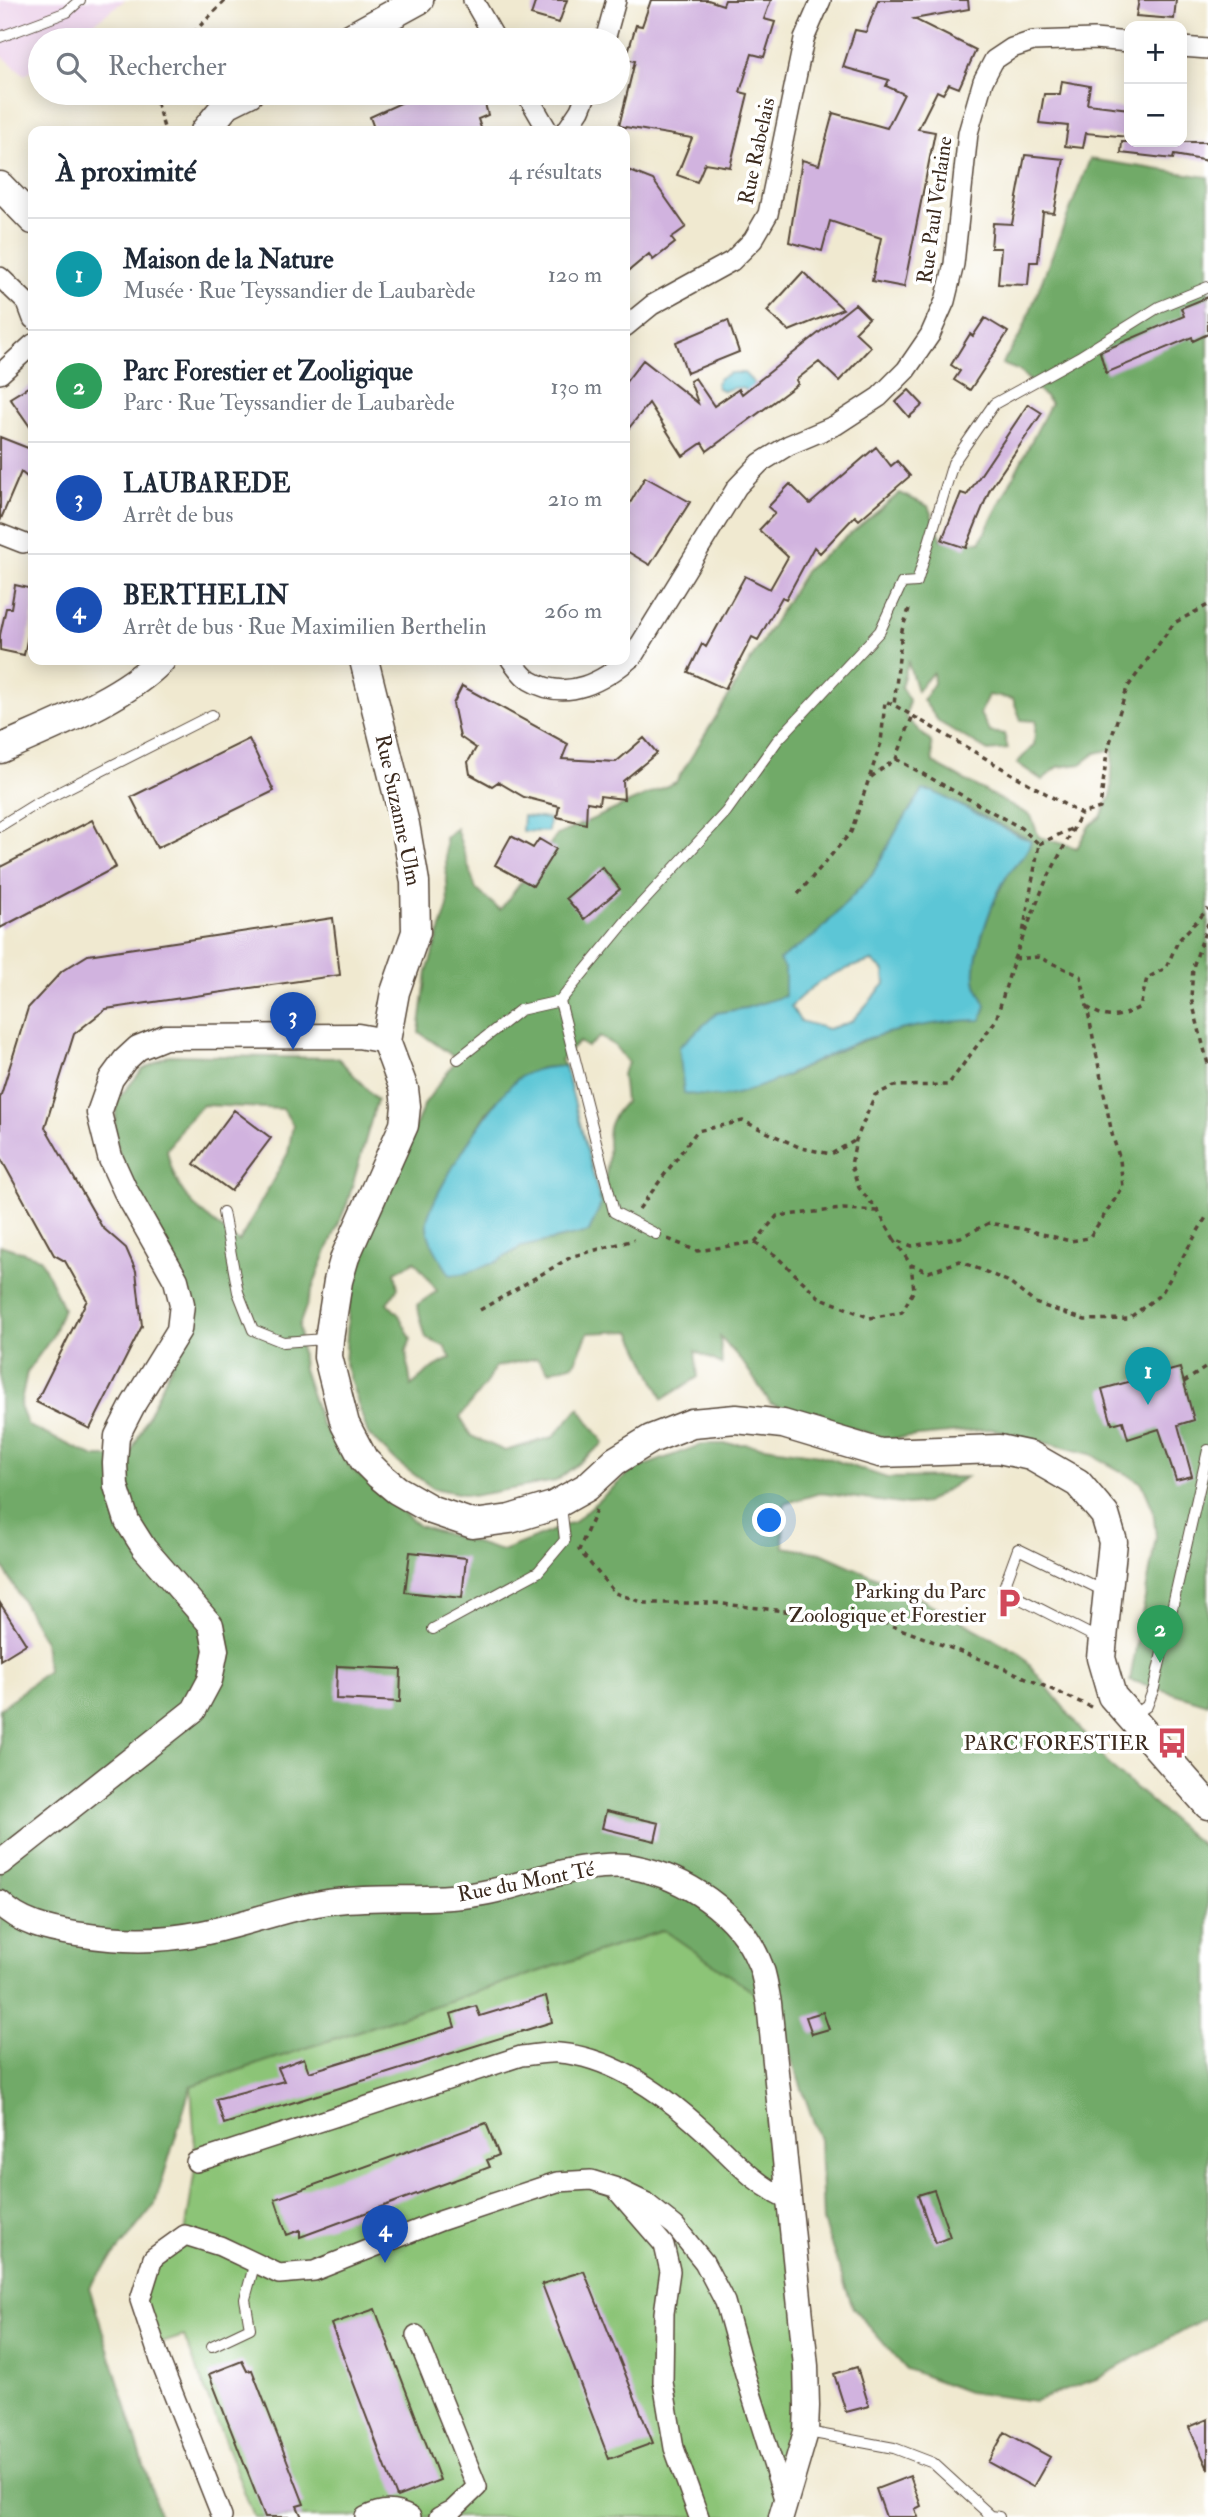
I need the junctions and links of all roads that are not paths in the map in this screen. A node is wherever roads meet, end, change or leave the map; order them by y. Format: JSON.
{"nodes":[{"id":1,"x":80,"y":0,"type":"edge"},
{"id":2,"x":419,"y":0,"type":"edge"},
{"id":3,"x":473,"y":0,"type":"edge"},
{"id":4,"x":616,"y":0,"type":"edge"},
{"id":5,"x":821,"y":0,"type":"edge"},
{"id":6,"x":368,"y":28,"type":"edge"},
{"id":7,"x":489,"y":28,"type":"edge"},
{"id":8,"x":608,"y":28,"type":"edge"},
{"id":9,"x":0,"y":37,"type":"edge"},
{"id":10,"x":1124,"y":41,"type":"edge"},
{"id":11,"x":1187,"y":47,"type":"edge"},
{"id":12,"x":1208,"y":49,"type":"edge"},
{"id":13,"x":226,"y":105,"type":"edge"},
{"id":14,"x":245,"y":105,"type":"edge"},
{"id":15,"x":533,"y":105,"type":"edge"},
{"id":16,"x":582,"y":105,"type":"edge"},
{"id":17,"x":209,"y":126,"type":"edge"},
{"id":18,"x":226,"y":126,"type":"edge"},
{"id":19,"x":545,"y":126,"type":"edge"},
{"id":20,"x":569,"y":126,"type":"edge"},
{"id":21,"x":0,"y":186,"type":"edge"},
{"id":22,"x":28,"y":215,"type":"edge"},
{"id":23,"x":0,"y":277,"type":"edge"},
{"id":24,"x":1208,"y":287,"type":"edge"},
{"id":25,"x":28,"y":306,"type":"edge"},
{"id":26,"x":630,"y":323,"type":"edge"},
{"id":27,"x":28,"y":349,"type":"edge"},
{"id":28,"x":0,"y":374,"type":"edge"},
{"id":29,"x":0,"y":534,"type":"edge"},
{"id":30,"x":23,"y":543,"type":"dead end"},
{"id":31,"x":630,"y":659,"type":"edge"},
{"id":32,"x":156,"y":665,"type":"edge"},
{"id":33,"x":366,"y":665,"type":"edge"},
{"id":34,"x":515,"y":665,"type":"edge"},
{"id":35,"x":623,"y":665,"type":"edge"},
{"id":36,"x":212,"y":715,"type":"dead end"},
{"id":37,"x":0,"y":749,"type":"edge"},
{"id":38,"x":0,"y":826,"type":"edge"},
{"id":39,"x":560,"y":1001,"type":"junction"},
{"id":40,"x":386,"y":1041,"type":"junction"},
{"id":41,"x":457,"y":1059,"type":"dead end"},
{"id":42,"x":223,"y":1212,"type":"dead end"},
{"id":43,"x":656,"y":1234,"type":"road end"},
{"id":44,"x":329,"y":1339,"type":"junction"},
{"id":45,"x":1208,"y":1454,"type":"edge"},
{"id":46,"x":560,"y":1502,"type":"junction"},
{"id":47,"x":1108,"y":1593,"type":"junction"},
{"id":48,"x":433,"y":1629,"type":"dead end"},
{"id":49,"x":1103,"y":1641,"type":"junction"},
{"id":50,"x":1130,"y":1719,"type":"junction"},
{"id":51,"x":1208,"y":1805,"type":"edge"},
{"id":52,"x":0,"y":1863,"type":"edge"},
{"id":53,"x":0,"y":1903,"type":"edge"},
{"id":54,"x":196,"y":2162,"type":"dead end"},
{"id":55,"x":614,"y":2187,"type":"junction"},
{"id":56,"x":788,"y":2199,"type":"junction"},
{"id":57,"x":255,"y":2262,"type":"junction"},
{"id":58,"x":416,"y":2335,"type":"dead end"},
{"id":59,"x":212,"y":2346,"type":"dead end"},
{"id":60,"x":806,"y":2432,"type":"junction"},
{"id":61,"x":783,"y":2509,"type":"edge"},
{"id":62,"x":222,"y":2517,"type":"edge"},
{"id":63,"x":365,"y":2517,"type":"edge"},
{"id":64,"x":411,"y":2517,"type":"edge"},
{"id":65,"x":439,"y":2517,"type":"edge"},
{"id":66,"x":699,"y":2517,"type":"edge"},
{"id":67,"x":999,"y":2517,"type":"edge"}],
"edges":[{"from":1,"to":9,"type":"lane"},
{"from":2,"to":6,"type":"main road"},
{"from":3,"to":7,"type":"street"},
{"from":4,"to":8,"type":"street"},
{"from":5,"to":26,"type":"street","name":"Rue Rabelais"},
{"from":10,"to":31,"type":"street","name":"Rue Paul Verlaine"},
{"from":11,"to":12,"type":"street"},
{"from":13,"to":17,"type":"main road"},
{"from":14,"to":18,"type":"main road"},
{"from":15,"to":19,"type":"street"},
{"from":16,"to":20,"type":"street"},
{"from":21,"to":22,"type":"main road"},
{"from":23,"to":25,"type":"street"},
{"from":24,"to":39,"type":"lane"},
{"from":27,"to":28,"type":"street"},
{"from":29,"to":30,"type":"street"},
{"from":32,"to":37,"type":"main road"},
{"from":33,"to":40,"type":"main road","name":"Rue Suzanne Ulm"},
{"from":34,"to":35,"type":"street","name":"Rue Paul Verlaine"},
{"from":36,"to":38,"type":"lane"},
{"from":39,"to":41,"type":"lane"},
{"from":39,"to":43,"type":"lane"},
{"from":40,"to":44,"type":"main road"},
{"from":40,"to":52,"type":"street"},
{"from":42,"to":44,"type":"lane"},
{"from":44,"to":46,"type":"main road"},
{"from":45,"to":50,"type":"lane"},
{"from":46,"to":47,"type":"main road"},
{"from":46,"to":48,"type":"lane"},
{"from":47,"to":49,"type":"main road"},
{"from":47,"to":49,"type":"lane"},
{"from":49,"to":50,"type":"main road"},
{"from":50,"to":51,"type":"main road"},
{"from":53,"to":56,"type":"street","name":"Rue du Mont Té"},
{"from":54,"to":56,"type":"street"},
{"from":55,"to":57,"type":"street"},
{"from":55,"to":61,"type":"street"},
{"from":55,"to":66,"type":"street"},
{"from":56,"to":60,"type":"street","name":"Rue du Mont Té"},
{"from":57,"to":59,"type":"lane"},
{"from":57,"to":62,"type":"street"},
{"from":58,"to":65,"type":"street"},
{"from":60,"to":61,"type":"street","name":"Rue du Mont Té"},
{"from":60,"to":67,"type":"lane"},
{"from":63,"to":64,"type":"street"}]}
